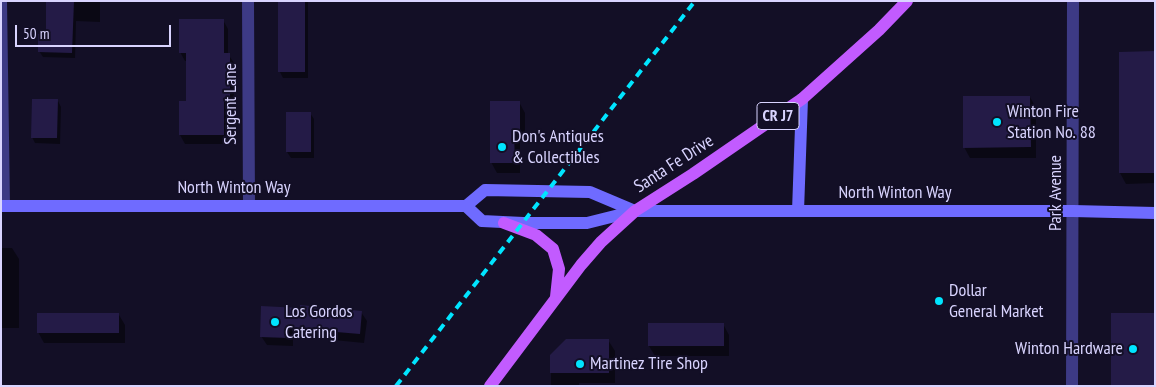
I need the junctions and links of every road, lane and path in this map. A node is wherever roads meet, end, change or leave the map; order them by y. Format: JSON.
{"nodes":[{"id":1,"x":1,"y":1,"type":"edge"},
{"id":2,"x":248,"y":1,"type":"edge"},
{"id":3,"x":907,"y":1,"type":"edge"},
{"id":4,"x":1073,"y":1,"type":"edge"},
{"id":5,"x":802,"y":99,"type":"junction"},
{"id":6,"x":3,"y":206,"type":"edge"},
{"id":7,"x":249,"y":206,"type":"junction"},
{"id":8,"x":466,"y":206,"type":"junction"},
{"id":9,"x":634,"y":211,"type":"junction"},
{"id":10,"x":798,"y":211,"type":"junction"},
{"id":11,"x":1074,"y":211,"type":"junction"},
{"id":12,"x":1155,"y":213,"type":"edge"},
{"id":13,"x":504,"y":222,"type":"junction"},
{"id":14,"x":556,"y":299,"type":"junction"},
{"id":15,"x":490,"y":386,"type":"edge"},
{"id":16,"x":1072,"y":386,"type":"edge"}],
"edges":[{"from":1,"to":6,"type":"street"},
{"from":2,"to":7,"type":"street","name":"Sergent Lane"},
{"from":3,"to":5,"type":"main road","name":"Santa Fe Drive","number":"CR J7"},
{"from":4,"to":11,"type":"street","name":"Park Avenue"},
{"from":5,"to":9,"type":"main road","name":"Santa Fe Drive","number":"CR J7"},
{"from":5,"to":10,"type":"main road"},
{"from":6,"to":7,"type":"main road","name":"North Winton Way"},
{"from":7,"to":8,"type":"main road","name":"North Winton Way"},
{"from":8,"to":9,"type":"main road","name":"North Winton Way"},
{"from":8,"to":13,"type":"main road","name":"North Winton Way"},
{"from":9,"to":10,"type":"main road","name":"North Winton Way"},
{"from":9,"to":13,"type":"main road","name":"North Winton Way"},
{"from":9,"to":14,"type":"main road","name":"Santa Fe Drive","number":"CR J7"},
{"from":10,"to":11,"type":"main road","name":"North Winton Way"},
{"from":11,"to":12,"type":"main road","name":"North Winton Way"},
{"from":11,"to":16,"type":"street","name":"Park Avenue"},
{"from":13,"to":14,"type":"main road"},
{"from":14,"to":15,"type":"main road","name":"Santa Fe Drive","number":"CR J7"}]}
